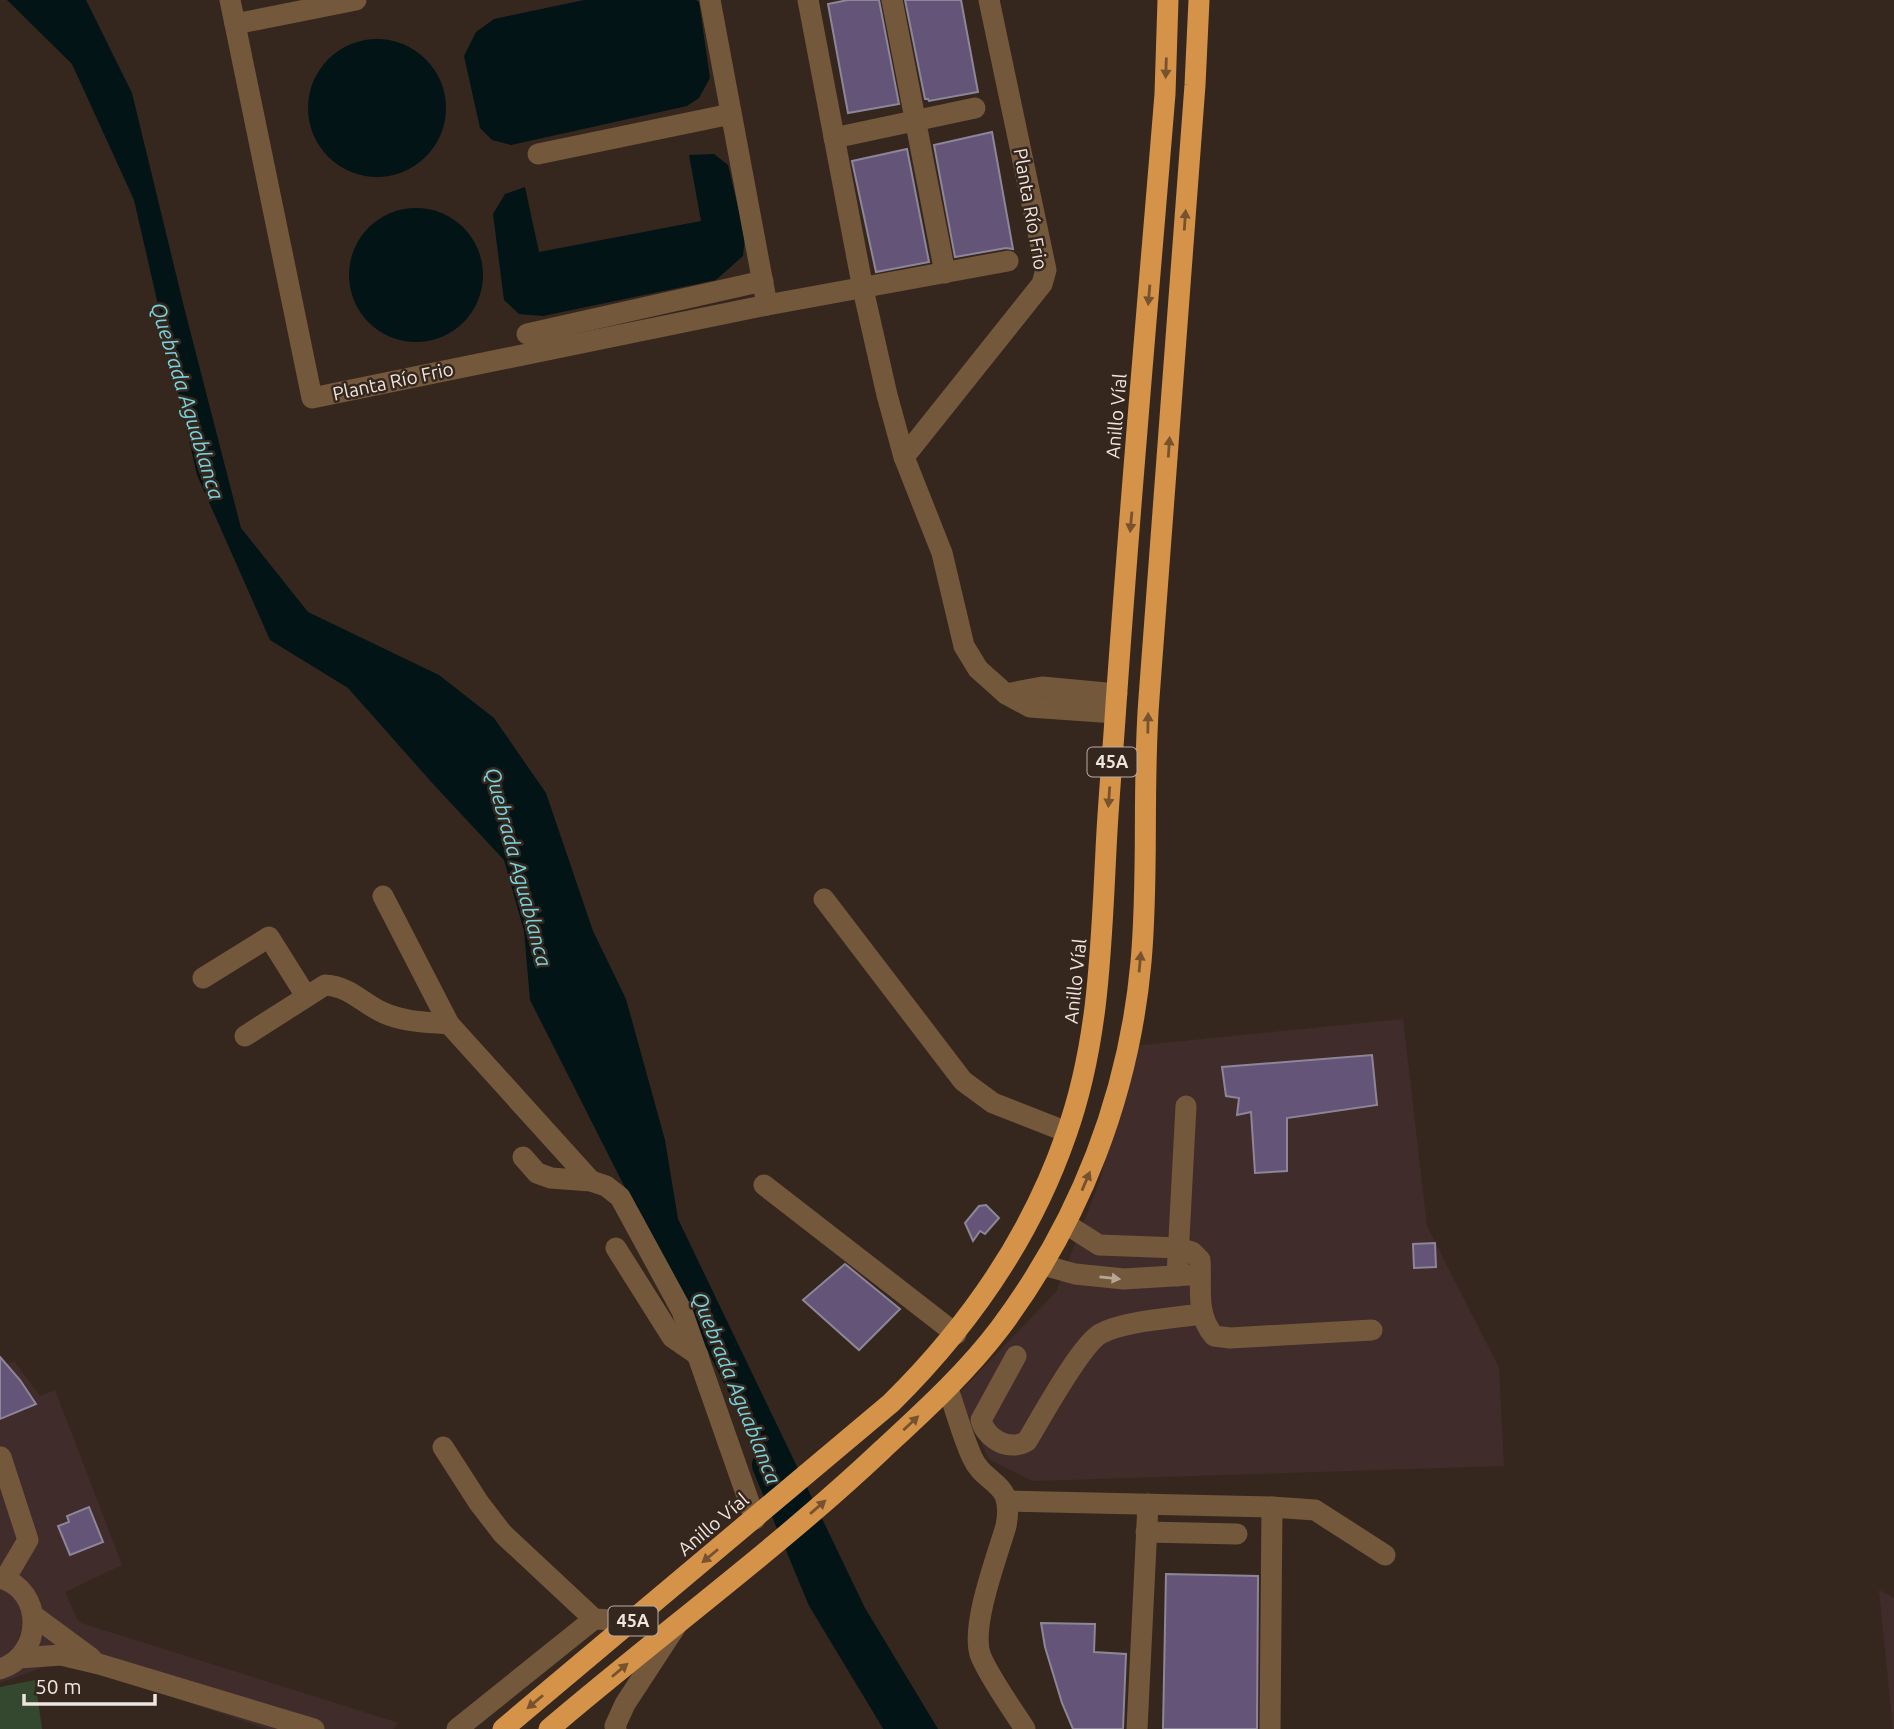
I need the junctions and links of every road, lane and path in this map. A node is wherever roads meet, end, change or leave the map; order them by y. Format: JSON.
{"nodes":[{"id":1,"x":230,"y":0,"type":"edge"},
{"id":2,"x":356,"y":0,"type":"edge"},
{"id":3,"x":710,"y":0,"type":"edge"},
{"id":4,"x":808,"y":0,"type":"edge"},
{"id":5,"x":891,"y":0,"type":"edge"},
{"id":6,"x":989,"y":0,"type":"edge"},
{"id":7,"x":1168,"y":0,"type":"edge"},
{"id":8,"x":1199,"y":0,"type":"edge"},
{"id":9,"x":235,"y":24,"type":"junction"},
{"id":10,"x":975,"y":108,"type":"dead end"},
{"id":11,"x":731,"y":114,"type":"junction"},
{"id":12,"x":916,"y":120,"type":"junction"},
{"id":13,"x":834,"y":138,"type":"junction"},
{"id":14,"x":538,"y":154,"type":"dead end"},
{"id":15,"x":1008,"y":261,"type":"dead end"},
{"id":16,"x":945,"y":272,"type":"junction"},
{"id":17,"x":763,"y":281,"type":"junction"},
{"id":18,"x":863,"y":289,"type":"junction"},
{"id":19,"x":767,"y":304,"type":"junction"},
{"id":20,"x":527,"y":334,"type":"dead end"},
{"id":21,"x":904,"y":457,"type":"junction"},
{"id":22,"x":1116,"y":703,"type":"junction"},
{"id":23,"x":383,"y":896,"type":"dead end"},
{"id":24,"x":824,"y":900,"type":"dead end"},
{"id":25,"x":203,"y":978,"type":"dead end"},
{"id":26,"x":306,"y":996,"type":"junction"},
{"id":27,"x":449,"y":1024,"type":"junction"},
{"id":28,"x":245,"y":1036,"type":"dead end"},
{"id":29,"x":1186,"y":1106,"type":"dead end"},
{"id":30,"x":1067,"y":1132,"type":"junction"},
{"id":31,"x":523,"y":1157,"type":"dead end"},
{"id":32,"x":591,"y":1181,"type":"junction"},
{"id":33,"x":764,"y":1185,"type":"dead end"},
{"id":34,"x":1066,"y":1224,"type":"junction"},
{"id":35,"x":616,"y":1248,"type":"dead end"},
{"id":36,"x":1180,"y":1248,"type":"junction"},
{"id":37,"x":1043,"y":1265,"type":"junction"},
{"id":38,"x":1201,"y":1274,"type":"junction"},
{"id":39,"x":1177,"y":1276,"type":"junction"},
{"id":40,"x":1201,"y":1314,"type":"junction"},
{"id":41,"x":1372,"y":1330,"type":"dead end"},
{"id":42,"x":956,"y":1334,"type":"junction"},
{"id":43,"x":698,"y":1354,"type":"junction"},
{"id":44,"x":1016,"y":1356,"type":"dead end"},
{"id":45,"x":948,"y":1389,"type":"junction"},
{"id":46,"x":443,"y":1447,"type":"dead end"},
{"id":47,"x":1,"y":1457,"type":"edge"},
{"id":48,"x":1007,"y":1501,"type":"junction"},
{"id":49,"x":1148,"y":1504,"type":"junction"},
{"id":50,"x":1272,"y":1507,"type":"junction"},
{"id":51,"x":758,"y":1515,"type":"junction"},
{"id":52,"x":1146,"y":1532,"type":"junction"},
{"id":53,"x":1237,"y":1534,"type":"dead end"},
{"id":54,"x":1385,"y":1555,"type":"dead end"},
{"id":55,"x":3,"y":1578,"type":"edge"},
{"id":56,"x":34,"y":1616,"type":"junction"},
{"id":57,"x":594,"y":1619,"type":"junction"},
{"id":58,"x":632,"y":1621,"type":"junction"},
{"id":59,"x":679,"y":1621,"type":"junction"},
{"id":60,"x":19,"y":1658,"type":"junction"},
{"id":61,"x":99,"y":1664,"type":"junction"},
{"id":62,"x":0,"y":1669,"type":"edge"},
{"id":63,"x":281,"y":1722,"type":"edge"},
{"id":64,"x":613,"y":1728,"type":"edge"},
{"id":65,"x":314,"y":1729,"type":"edge"},
{"id":66,"x":457,"y":1729,"type":"edge"},
{"id":67,"x":503,"y":1729,"type":"edge"},
{"id":68,"x":549,"y":1729,"type":"edge"},
{"id":69,"x":1025,"y":1729,"type":"edge"},
{"id":70,"x":1136,"y":1729,"type":"edge"},
{"id":71,"x":1270,"y":1729,"type":"edge"}],
"edges":[{"from":1,"to":9,"type":"lane","name":"Planta Río Frio"},
{"from":2,"to":9,"type":"lane"},
{"from":3,"to":11,"type":"lane"},
{"from":4,"to":13,"type":"lane"},
{"from":5,"to":12,"type":"lane"},
{"from":6,"to":21,"type":"lane","name":"Planta Río Frio"},
{"from":7,"to":22,"type":"highway","name":"Anillo Víal","number":"45A","one_way":true},
{"from":34,"to":8,"type":"highway","number":"45A","one_way":true},
{"from":9,"to":19,"type":"lane","name":"Planta Río Frio"},
{"from":10,"to":12,"type":"lane"},
{"from":11,"to":14,"type":"lane"},
{"from":11,"to":17,"type":"lane"},
{"from":12,"to":13,"type":"lane"},
{"from":12,"to":16,"type":"lane"},
{"from":13,"to":18,"type":"lane"},
{"from":15,"to":16,"type":"lane","name":"Planta Río Frio"},
{"from":16,"to":18,"type":"lane","name":"Planta Río Frio"},
{"from":17,"to":19,"type":"lane"},
{"from":17,"to":20,"type":"lane"},
{"from":18,"to":19,"type":"lane","name":"Planta Río Frio"},
{"from":18,"to":21,"type":"lane"},
{"from":21,"to":22,"type":"lane"},
{"from":22,"to":30,"type":"highway","name":"Anillo Víal","number":"45A","one_way":true},
{"from":23,"to":27,"type":"lane"},
{"from":24,"to":30,"type":"lane"},
{"from":25,"to":26,"type":"lane"},
{"from":26,"to":27,"type":"lane"},
{"from":26,"to":28,"type":"lane"},
{"from":27,"to":32,"type":"lane"},
{"from":29,"to":36,"type":"lane"},
{"from":30,"to":42,"type":"highway","name":"Anillo Víal","number":"45A"},
{"from":31,"to":32,"type":"lane"},
{"from":32,"to":43,"type":"lane"},
{"from":33,"to":42,"type":"lane"},
{"from":34,"to":36,"type":"lane"},
{"from":34,"to":37,"type":"highway","number":"45A"},
{"from":35,"to":43,"type":"lane"},
{"from":36,"to":38,"type":"lane"},
{"from":36,"to":39,"type":"lane"},
{"from":37,"to":39,"type":"lane","one_way":true},
{"from":37,"to":45,"type":"highway","number":"45A"},
{"from":38,"to":39,"type":"lane"},
{"from":38,"to":40,"type":"lane"},
{"from":40,"to":41,"type":"lane"},
{"from":40,"to":44,"type":"lane"},
{"from":42,"to":51,"type":"highway","name":"Anillo Víal","number":"45A"},
{"from":43,"to":51,"type":"lane"},
{"from":45,"to":48,"type":"lane"},
{"from":59,"to":45,"type":"highway","number":"45A","one_way":true},
{"from":46,"to":57,"type":"lane"},
{"from":47,"to":55,"type":"lane"},
{"from":48,"to":49,"type":"lane"},
{"from":48,"to":69,"type":"lane"},
{"from":49,"to":50,"type":"lane"},
{"from":49,"to":52,"type":"lane"},
{"from":50,"to":54,"type":"lane"},
{"from":50,"to":71,"type":"lane"},
{"from":51,"to":58,"type":"highway","name":"Anillo Víal","number":"45A","one_way":true},
{"from":52,"to":53,"type":"lane"},
{"from":52,"to":70,"type":"lane"},
{"from":55,"to":56,"type":"lane"},
{"from":56,"to":60,"type":"lane"},
{"from":56,"to":61,"type":"lane"},
{"from":57,"to":58,"type":"lane"},
{"from":57,"to":66,"type":"lane"},
{"from":58,"to":67,"type":"highway","name":"Anillo Víal","number":"45A","one_way":true},
{"from":59,"to":64,"type":"lane"},
{"from":68,"to":59,"type":"highway","number":"45A","one_way":true},
{"from":60,"to":61,"type":"lane"},
{"from":60,"to":62,"type":"lane"},
{"from":61,"to":63,"type":"lane"},
{"from":63,"to":65,"type":"lane"}]}
